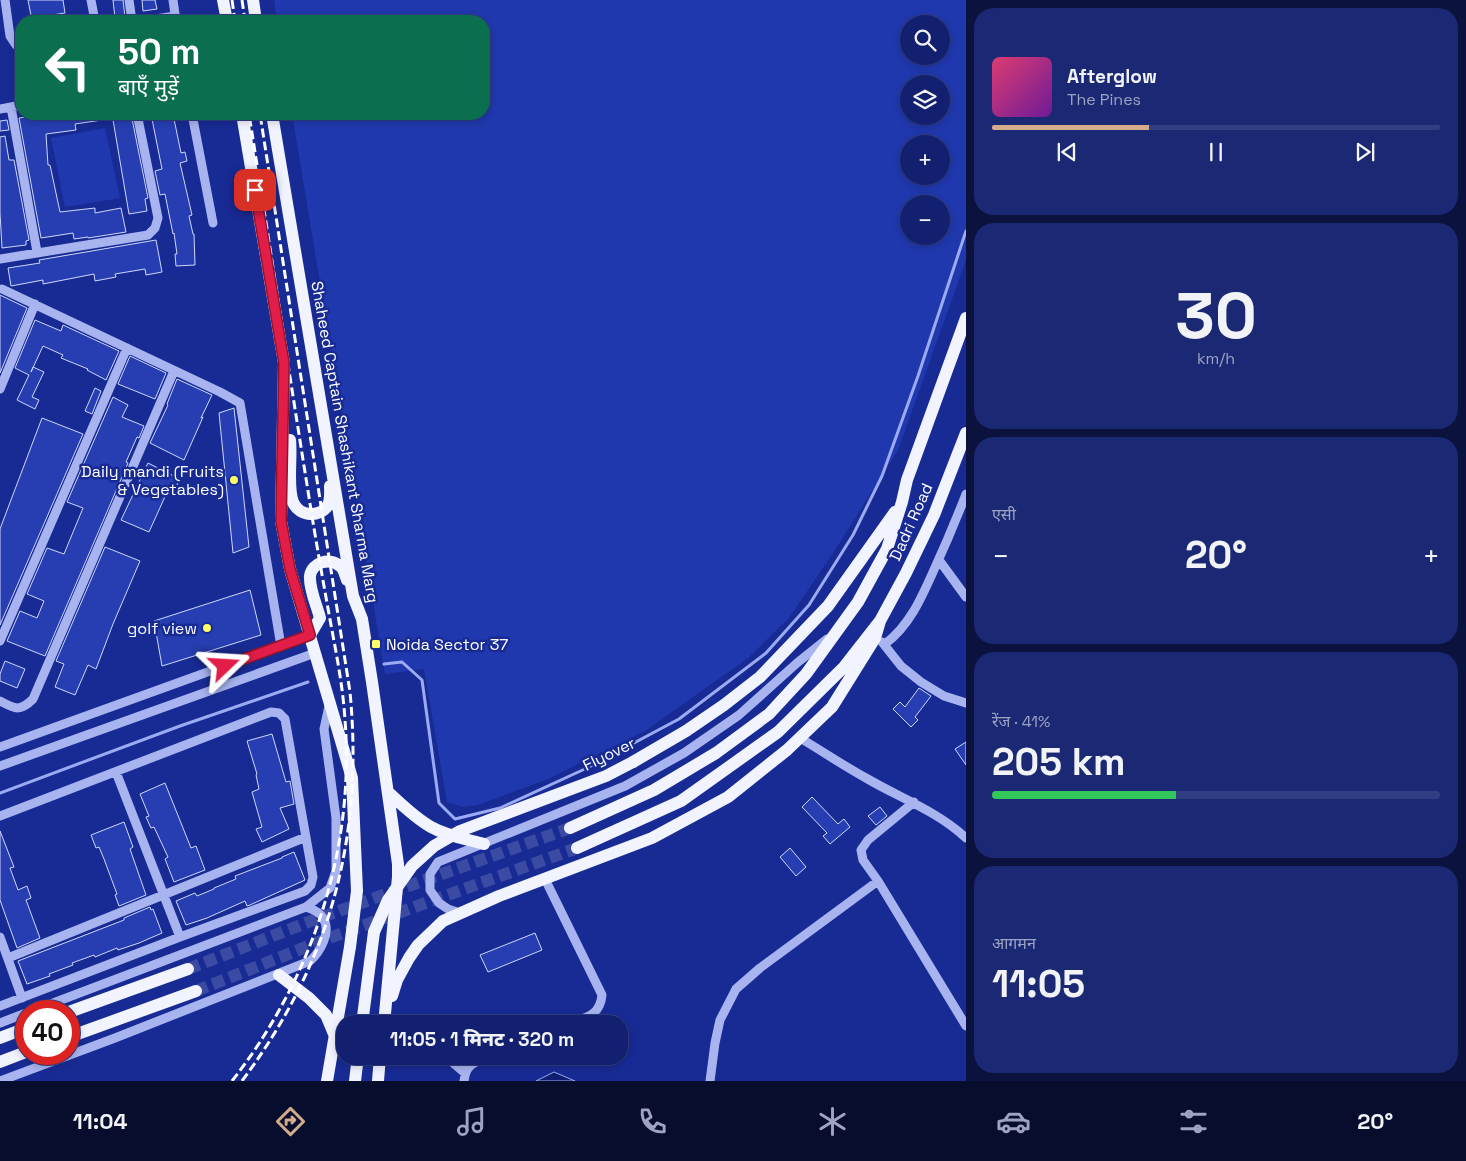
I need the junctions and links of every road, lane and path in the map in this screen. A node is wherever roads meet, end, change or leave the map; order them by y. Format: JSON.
{"nodes":[{"id":1,"x":5,"y":0,"type":"edge"},
{"id":2,"x":91,"y":0,"type":"edge"},
{"id":3,"x":128,"y":0,"type":"edge"},
{"id":4,"x":173,"y":0,"type":"edge"},
{"id":5,"x":224,"y":0,"type":"edge"},
{"id":6,"x":253,"y":0,"type":"edge"},
{"id":7,"x":94,"y":15,"type":"edge"},
{"id":8,"x":131,"y":15,"type":"edge"},
{"id":9,"x":175,"y":15,"type":"edge"},
{"id":10,"x":226,"y":15,"type":"edge"},
{"id":11,"x":255,"y":15,"type":"edge"},
{"id":12,"x":15,"y":44,"type":"edge"},
{"id":13,"x":15,"y":106,"type":"edge"},
{"id":14,"x":11,"y":107,"type":"junction"},
{"id":15,"x":0,"y":109,"type":"edge"},
{"id":16,"x":138,"y":120,"type":"edge"},
{"id":17,"x":193,"y":120,"type":"edge"},
{"id":18,"x":243,"y":120,"type":"edge"},
{"id":19,"x":273,"y":120,"type":"edge"},
{"id":20,"x":213,"y":223,"type":"dead end"},
{"id":21,"x":37,"y":252,"type":"junction"},
{"id":22,"x":0,"y":259,"type":"edge"},
{"id":23,"x":2,"y":289,"type":"dead end"},
{"id":24,"x":35,"y":304,"type":"junction"},
{"id":25,"x":966,"y":318,"type":"edge"},
{"id":26,"x":127,"y":348,"type":"junction"},
{"id":27,"x":284,"y":363,"type":"junction"},
{"id":28,"x":174,"y":370,"type":"junction"},
{"id":29,"x":0,"y":389,"type":"edge"},
{"id":30,"x":966,"y":434,"type":"edge"},
{"id":31,"x":331,"y":462,"type":"junction"},
{"id":32,"x":966,"y":494,"type":"edge"},
{"id":33,"x":902,"y":502,"type":"junction"},
{"id":34,"x":939,"y":560,"type":"junction"},
{"id":35,"x":353,"y":596,"type":"junction"},
{"id":36,"x":966,"y":598,"type":"edge"},
{"id":37,"x":880,"y":621,"type":"junction"},
{"id":38,"x":836,"y":633,"type":"junction"},
{"id":39,"x":310,"y":635,"type":"junction"},
{"id":40,"x":0,"y":641,"type":"edge"},
{"id":41,"x":880,"y":641,"type":"junction"},
{"id":42,"x":281,"y":646,"type":"junction"},
{"id":43,"x":315,"y":653,"type":"junction"},
{"id":44,"x":0,"y":701,"type":"edge"},
{"id":45,"x":330,"y":703,"type":"junction"},
{"id":46,"x":966,"y":703,"type":"edge"},
{"id":47,"x":800,"y":738,"type":"junction"},
{"id":48,"x":0,"y":747,"type":"edge"},
{"id":49,"x":0,"y":766,"type":"edge"},
{"id":50,"x":116,"y":772,"type":"junction"},
{"id":51,"x":388,"y":792,"type":"junction"},
{"id":52,"x":914,"y":802,"type":"junction"},
{"id":53,"x":0,"y":816,"type":"edge"},
{"id":54,"x":570,"y":828,"type":"tunnel mouth"},
{"id":55,"x":306,"y":836,"type":"junction"},
{"id":56,"x":966,"y":838,"type":"edge"},
{"id":57,"x":484,"y":844,"type":"junction"},
{"id":58,"x":577,"y":848,"type":"tunnel mouth"},
{"id":59,"x":545,"y":878,"type":"junction"},
{"id":60,"x":878,"y":881,"type":"junction"},
{"id":61,"x":164,"y":895,"type":"junction"},
{"id":62,"x":306,"y":907,"type":"junction"},
{"id":63,"x":460,"y":913,"type":"junction"},
{"id":64,"x":0,"y":937,"type":"edge"},
{"id":65,"x":180,"y":937,"type":"junction"},
{"id":66,"x":8,"y":958,"type":"junction"},
{"id":67,"x":188,"y":969,"type":"tunnel mouth"},
{"id":68,"x":279,"y":975,"type":"junction"},
{"id":69,"x":196,"y":991,"type":"tunnel mouth"},
{"id":70,"x":22,"y":998,"type":"junction"},
{"id":71,"x":61,"y":1000,"type":"edge"},
{"id":72,"x":0,"y":1006,"type":"edge"},
{"id":73,"x":80,"y":1008,"type":"edge"},
{"id":74,"x":363,"y":1015,"type":"edge"},
{"id":75,"x":384,"y":1015,"type":"edge"},
{"id":76,"x":385,"y":1015,"type":"edge"},
{"id":77,"x":591,"y":1015,"type":"edge"},
{"id":78,"x":15,"y":1017,"type":"edge"},
{"id":79,"x":0,"y":1023,"type":"edge"},
{"id":80,"x":966,"y":1026,"type":"edge"},
{"id":81,"x":15,"y":1032,"type":"edge"},
{"id":82,"x":80,"y":1033,"type":"edge"},
{"id":83,"x":334,"y":1034,"type":"junction"},
{"id":84,"x":0,"y":1038,"type":"edge"},
{"id":85,"x":15,"y":1056,"type":"edge"},
{"id":86,"x":0,"y":1062,"type":"edge"},
{"id":87,"x":357,"y":1065,"type":"edge"},
{"id":88,"x":379,"y":1065,"type":"edge"},
{"id":89,"x":453,"y":1065,"type":"edge"},
{"id":90,"x":471,"y":1065,"type":"edge"},
{"id":91,"x":465,"y":1077,"type":"edge"},
{"id":92,"x":0,"y":1081,"type":"edge"},
{"id":93,"x":327,"y":1081,"type":"edge"},
{"id":94,"x":355,"y":1081,"type":"edge"},
{"id":95,"x":378,"y":1081,"type":"edge"},
{"id":96,"x":710,"y":1081,"type":"edge"}],
"edges":[{"from":1,"to":12,"type":"street"},
{"from":2,"to":7,"type":"street"},
{"from":3,"to":8,"type":"street"},
{"from":4,"to":9,"type":"street"},
{"from":5,"to":10,"type":"main road"},
{"from":6,"to":11,"type":"main road"},
{"from":13,"to":14,"type":"street"},
{"from":14,"to":15,"type":"street"},
{"from":14,"to":21,"type":"street"},
{"from":16,"to":21,"type":"street"},
{"from":17,"to":20,"type":"street"},
{"from":18,"to":27,"type":"main road"},
{"from":19,"to":31,"type":"main road","name":"Shaheed Captain Shashikant Sharma Marg"},
{"from":21,"to":22,"type":"street"},
{"from":23,"to":24,"type":"street"},
{"from":24,"to":26,"type":"street"},
{"from":24,"to":29,"type":"street"},
{"from":25,"to":33,"type":"main road","name":"Dadri Road"},
{"from":26,"to":28,"type":"street"},
{"from":26,"to":40,"type":"street"},
{"from":27,"to":31,"type":"main road"},
{"from":27,"to":39,"type":"main road"},
{"from":28,"to":42,"type":"street"},
{"from":28,"to":44,"type":"street"},
{"from":30,"to":37,"type":"main road","name":"Dadri Road"},
{"from":31,"to":35,"type":"main road","name":"Shaheed Captain Shashikant Sharma Marg"},
{"from":32,"to":34,"type":"street"},
{"from":33,"to":38,"type":"main road","name":"Dadri Road"},
{"from":33,"to":74,"type":"main road","name":"Flyover","bridge":true},
{"from":34,"to":36,"type":"street"},
{"from":34,"to":41,"type":"street"},
{"from":35,"to":39,"type":"main road"},
{"from":35,"to":51,"type":"main road","name":"Shaheed Captain Shashikant Sharma Marg"},
{"from":37,"to":41,"type":"main road"},
{"from":37,"to":58,"type":"main road"},
{"from":38,"to":54,"type":"main road","name":"Dadri Road"},
{"from":38,"to":57,"type":"street"},
{"from":39,"to":42,"type":"street"},
{"from":39,"to":43,"type":"main road"},
{"from":41,"to":46,"type":"street"},
{"from":41,"to":47,"type":"main road"},
{"from":42,"to":48,"type":"street"},
{"from":43,"to":45,"type":"main road"},
{"from":43,"to":49,"type":"street"},
{"from":45,"to":62,"type":"street"},
{"from":45,"to":83,"type":"main road"},
{"from":47,"to":52,"type":"street"},
{"from":47,"to":59,"type":"main road"},
{"from":50,"to":53,"type":"street"},
{"from":50,"to":55,"type":"street"},
{"from":50,"to":61,"type":"street"},
{"from":51,"to":57,"type":"main road"},
{"from":51,"to":75,"type":"main road","name":"Shaheed Captain Shashikant Sharma Marg"},
{"from":52,"to":56,"type":"street"},
{"from":52,"to":60,"type":"street"},
{"from":55,"to":61,"type":"street"},
{"from":55,"to":65,"type":"street"},
{"from":57,"to":63,"type":"street"},
{"from":59,"to":63,"type":"main road"},
{"from":59,"to":77,"type":"street"},
{"from":60,"to":80,"type":"street"},
{"from":60,"to":96,"type":"street"},
{"from":61,"to":65,"type":"street"},
{"from":61,"to":66,"type":"street"},
{"from":62,"to":68,"type":"street"},
{"from":62,"to":71,"type":"street"},
{"from":63,"to":76,"type":"main road"},
{"from":64,"to":66,"type":"street"},
{"from":65,"to":70,"type":"street"},
{"from":66,"to":70,"type":"street"},
{"from":67,"to":73,"type":"main road"},
{"from":68,"to":83,"type":"main road"},
{"from":68,"to":92,"type":"street"},
{"from":69,"to":82,"type":"main road"},
{"from":70,"to":72,"type":"street"},
{"from":78,"to":79,"type":"street"},
{"from":81,"to":84,"type":"main road"},
{"from":83,"to":93,"type":"main road"},
{"from":85,"to":86,"type":"main road"},
{"from":87,"to":94,"type":"main road"},
{"from":88,"to":95,"type":"main road"},
{"from":89,"to":91,"type":"street"},
{"from":90,"to":91,"type":"street"}]}
